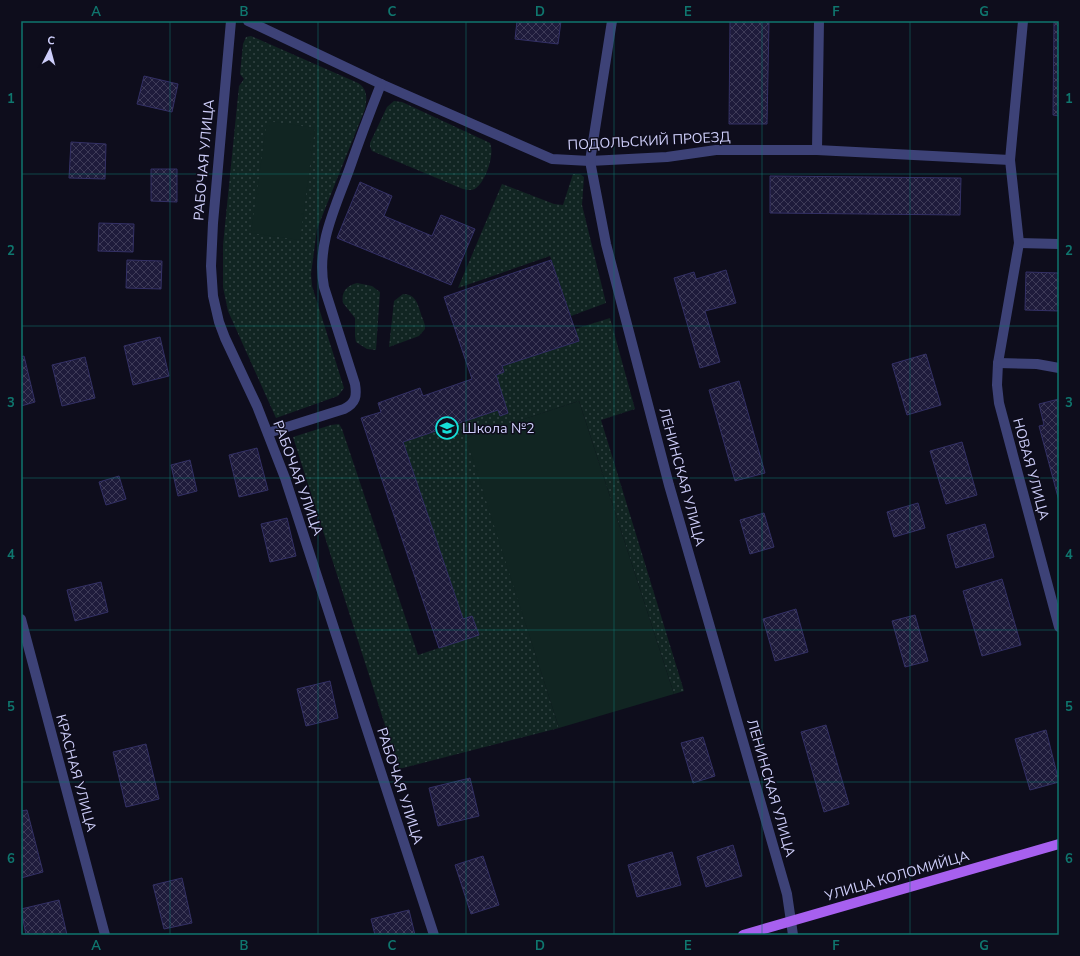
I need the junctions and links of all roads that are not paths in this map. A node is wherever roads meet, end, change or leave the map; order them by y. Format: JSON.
{"nodes":[{"id":1,"x":231,"y":21,"type":"edge"},
{"id":2,"x":248,"y":21,"type":"edge"},
{"id":3,"x":612,"y":21,"type":"edge"},
{"id":4,"x":819,"y":21,"type":"edge"},
{"id":5,"x":1023,"y":21,"type":"edge"},
{"id":6,"x":381,"y":84,"type":"junction"},
{"id":7,"x":817,"y":150,"type":"junction"},
{"id":8,"x":1010,"y":160,"type":"junction"},
{"id":9,"x":590,"y":162,"type":"junction"},
{"id":10,"x":1019,"y":243,"type":"junction"},
{"id":11,"x":1059,"y":244,"type":"edge"},
{"id":12,"x":998,"y":363,"type":"junction"},
{"id":13,"x":1059,"y":368,"type":"edge"},
{"id":14,"x":268,"y":434,"type":"junction"},
{"id":15,"x":1054,"y":590,"type":"edge"},
{"id":16,"x":21,"y":619,"type":"edge"},
{"id":17,"x":1059,"y":627,"type":"edge"},
{"id":18,"x":1059,"y":844,"type":"edge"},
{"id":19,"x":792,"y":921,"type":"junction"},
{"id":20,"x":105,"y":935,"type":"edge"},
{"id":21,"x":434,"y":935,"type":"edge"},
{"id":22,"x":743,"y":935,"type":"edge"},
{"id":23,"x":794,"y":935,"type":"edge"}],
"edges":[{"from":1,"to":14,"type":"street","name":"РАБОЧАЯ УЛИЦА"},
{"from":2,"to":6,"type":"street","name":"ПОДОЛЬСКИЙ ПРОЕЗД"},
{"from":3,"to":9,"type":"street","name":"ЛЕНИНСКАЯ УЛИЦА"},
{"from":4,"to":7,"type":"street"},
{"from":5,"to":8,"type":"street","name":"НОВАЯ УЛИЦА"},
{"from":6,"to":9,"type":"street","name":"ПОДОЛЬСКИЙ ПРОЕЗД"},
{"from":6,"to":14,"type":"street"},
{"from":7,"to":8,"type":"street","name":"ПОДОЛЬСКИЙ ПРОЕЗД"},
{"from":7,"to":9,"type":"street","name":"ПОДОЛЬСКИЙ ПРОЕЗД"},
{"from":8,"to":10,"type":"street","name":"НОВАЯ УЛИЦА"},
{"from":9,"to":19,"type":"street","name":"ЛЕНИНСКАЯ УЛИЦА"},
{"from":10,"to":11,"type":"street"},
{"from":10,"to":12,"type":"street","name":"НОВАЯ УЛИЦА"},
{"from":12,"to":13,"type":"street"},
{"from":12,"to":15,"type":"street","name":"НОВАЯ УЛИЦА"},
{"from":14,"to":21,"type":"street","name":"РАБОЧАЯ УЛИЦА"},
{"from":15,"to":17,"type":"street","name":"НОВАЯ УЛИЦА"},
{"from":16,"to":20,"type":"street","name":"КРАСНАЯ УЛИЦА"},
{"from":18,"to":19,"type":"main road","name":"УЛИЦА КОЛОМИЙЦА"},
{"from":19,"to":22,"type":"main road","name":"УЛИЦА КОЛОМИЙЦА"},
{"from":19,"to":23,"type":"street","name":"ЛЕНИНСКАЯ УЛИЦА"}]}
